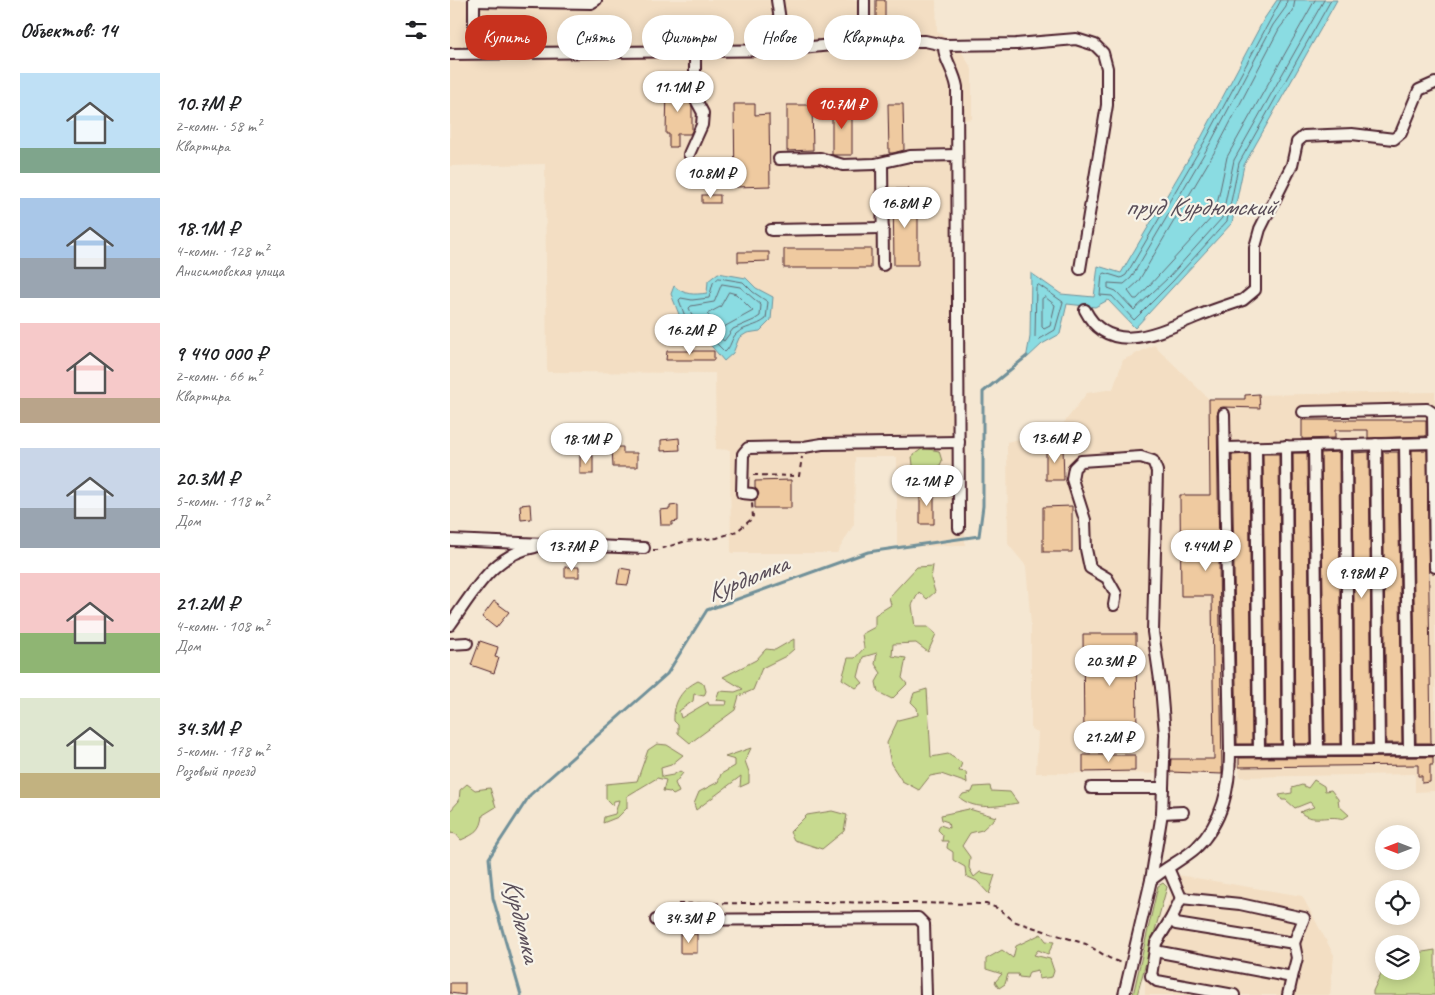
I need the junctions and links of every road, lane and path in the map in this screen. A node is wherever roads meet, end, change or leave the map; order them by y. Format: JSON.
{"nodes":[{"id":1,"x":596,"y":0,"type":"edge"},
{"id":2,"x":776,"y":0,"type":"edge"},
{"id":3,"x":864,"y":0,"type":"edge"},
{"id":4,"x":474,"y":1,"type":"edge"},
{"id":5,"x":474,"y":15,"type":"edge"},
{"id":6,"x":779,"y":15,"type":"edge"},
{"id":7,"x":864,"y":15,"type":"edge"},
{"id":8,"x":921,"y":41,"type":"edge"},
{"id":9,"x":944,"y":45,"type":"junction"},
{"id":10,"x":642,"y":51,"type":"edge"},
{"id":11,"x":547,"y":52,"type":"edge"},
{"id":12,"x":465,"y":53,"type":"edge"},
{"id":13,"x":450,"y":54,"type":"edge"},
{"id":14,"x":695,"y":60,"type":"edge"},
{"id":15,"x":1435,"y":83,"type":"edge"},
{"id":16,"x":689,"y":154,"type":"dead end"},
{"id":17,"x":957,"y":155,"type":"junction"},
{"id":18,"x":779,"y":159,"type":"dead end"},
{"id":19,"x":882,"y":163,"type":"junction"},
{"id":20,"x":883,"y":228,"type":"junction"},
{"id":21,"x":771,"y":230,"type":"dead end"},
{"id":22,"x":883,"y":265,"type":"dead end"},
{"id":23,"x":1080,"y":270,"type":"dead end"},
{"id":24,"x":1085,"y":310,"type":"dead end"},
{"id":25,"x":1303,"y":412,"type":"dead end"},
{"id":26,"x":1224,"y":414,"type":"dead end"},
{"id":27,"x":959,"y":442,"type":"junction"},
{"id":28,"x":1434,"y":443,"type":"junction"},
{"id":29,"x":1376,"y":444,"type":"junction"},
{"id":30,"x":1405,"y":444,"type":"junction"},
{"id":31,"x":1346,"y":445,"type":"junction"},
{"id":32,"x":1286,"y":446,"type":"junction"},
{"id":33,"x":1314,"y":446,"type":"junction"},
{"id":34,"x":804,"y":447,"type":"junction"},
{"id":35,"x":1256,"y":447,"type":"junction"},
{"id":36,"x":1225,"y":448,"type":"junction"},
{"id":37,"x":751,"y":475,"type":"dead end"},
{"id":38,"x":752,"y":494,"type":"joint"},
{"id":39,"x":958,"y":528,"type":"dead end"},
{"id":40,"x":450,"y":540,"type":"edge"},
{"id":41,"x":554,"y":544,"type":"junction"},
{"id":42,"x":644,"y":548,"type":"joint"},
{"id":43,"x":1435,"y":567,"type":"edge"},
{"id":44,"x":1114,"y":605,"type":"dead end"},
{"id":45,"x":450,"y":625,"type":"edge"},
{"id":46,"x":468,"y":643,"type":"dead end"},
{"id":47,"x":450,"y":644,"type":"edge"},
{"id":48,"x":1288,"y":750,"type":"junction"},
{"id":49,"x":1318,"y":750,"type":"junction"},
{"id":50,"x":1348,"y":750,"type":"junction"},
{"id":51,"x":1379,"y":750,"type":"junction"},
{"id":52,"x":1409,"y":750,"type":"junction"},
{"id":53,"x":1435,"y":750,"type":"edge"},
{"id":54,"x":1230,"y":751,"type":"junction"},
{"id":55,"x":1259,"y":751,"type":"junction"},
{"id":56,"x":1091,"y":788,"type":"dead end"},
{"id":57,"x":1163,"y":788,"type":"junction"},
{"id":58,"x":1162,"y":812,"type":"junction"},
{"id":59,"x":1183,"y":812,"type":"dead end"},
{"id":60,"x":1168,"y":868,"type":"junction"},
{"id":61,"x":1151,"y":880,"type":"junction"},
{"id":62,"x":1181,"y":898,"type":"junction"},
{"id":63,"x":1172,"y":917,"type":"junction"},
{"id":64,"x":656,"y":920,"type":"dead end"},
{"id":65,"x":1294,"y":943,"type":"junction"},
{"id":66,"x":1155,"y":951,"type":"junction"},
{"id":67,"x":1292,"y":976,"type":"junction"},
{"id":68,"x":926,"y":995,"type":"edge"},
{"id":69,"x":1124,"y":995,"type":"edge"},
{"id":70,"x":1234,"y":995,"type":"edge"},
{"id":71,"x":1288,"y":995,"type":"edge"}],
"edges":[{"from":1,"to":4,"type":"street"},
{"from":2,"to":6,"type":"street"},
{"from":3,"to":7,"type":"street"},
{"from":4,"to":5,"type":"street"},
{"from":8,"to":9,"type":"street"},
{"from":9,"to":17,"type":"street"},
{"from":9,"to":23,"type":"street"},
{"from":10,"to":11,"type":"street"},
{"from":12,"to":13,"type":"street"},
{"from":14,"to":16,"type":"street"},
{"from":15,"to":24,"type":"street"},
{"from":17,"to":19,"type":"street"},
{"from":17,"to":27,"type":"street"},
{"from":18,"to":19,"type":"street"},
{"from":19,"to":20,"type":"street"},
{"from":20,"to":21,"type":"street"},
{"from":20,"to":22,"type":"street"},
{"from":25,"to":28,"type":"street"},
{"from":26,"to":36,"type":"street"},
{"from":27,"to":34,"type":"street"},
{"from":27,"to":39,"type":"street"},
{"from":28,"to":30,"type":"street"},
{"from":28,"to":43,"type":"street"},
{"from":29,"to":30,"type":"street"},
{"from":29,"to":31,"type":"street"},
{"from":29,"to":51,"type":"street"},
{"from":30,"to":52,"type":"street"},
{"from":31,"to":33,"type":"street"},
{"from":31,"to":50,"type":"street"},
{"from":32,"to":33,"type":"street"},
{"from":32,"to":35,"type":"street"},
{"from":32,"to":48,"type":"street"},
{"from":33,"to":49,"type":"street"},
{"from":34,"to":37,"type":"path"},
{"from":34,"to":38,"type":"street"},
{"from":35,"to":36,"type":"street"},
{"from":35,"to":55,"type":"street"},
{"from":36,"to":54,"type":"street"},
{"from":38,"to":42,"type":"path"},
{"from":40,"to":41,"type":"street"},
{"from":41,"to":42,"type":"street"},
{"from":41,"to":45,"type":"street"},
{"from":44,"to":57,"type":"street"},
{"from":46,"to":47,"type":"street"},
{"from":48,"to":49,"type":"street"},
{"from":48,"to":55,"type":"street"},
{"from":49,"to":50,"type":"street"},
{"from":50,"to":51,"type":"street"},
{"from":51,"to":52,"type":"street"},
{"from":52,"to":53,"type":"street"},
{"from":54,"to":55,"type":"street"},
{"from":54,"to":60,"type":"street"},
{"from":56,"to":57,"type":"street"},
{"from":57,"to":58,"type":"street"},
{"from":58,"to":59,"type":"street"},
{"from":58,"to":61,"type":"street"},
{"from":60,"to":61,"type":"street"},
{"from":60,"to":62,"type":"street"},
{"from":61,"to":69,"type":"street"},
{"from":62,"to":63,"type":"street"},
{"from":62,"to":65,"type":"street"},
{"from":63,"to":65,"type":"street"},
{"from":63,"to":66,"type":"street"},
{"from":64,"to":68,"type":"street"},
{"from":65,"to":67,"type":"street"},
{"from":66,"to":67,"type":"street"},
{"from":66,"to":70,"type":"street"},
{"from":67,"to":71,"type":"street"}]}
